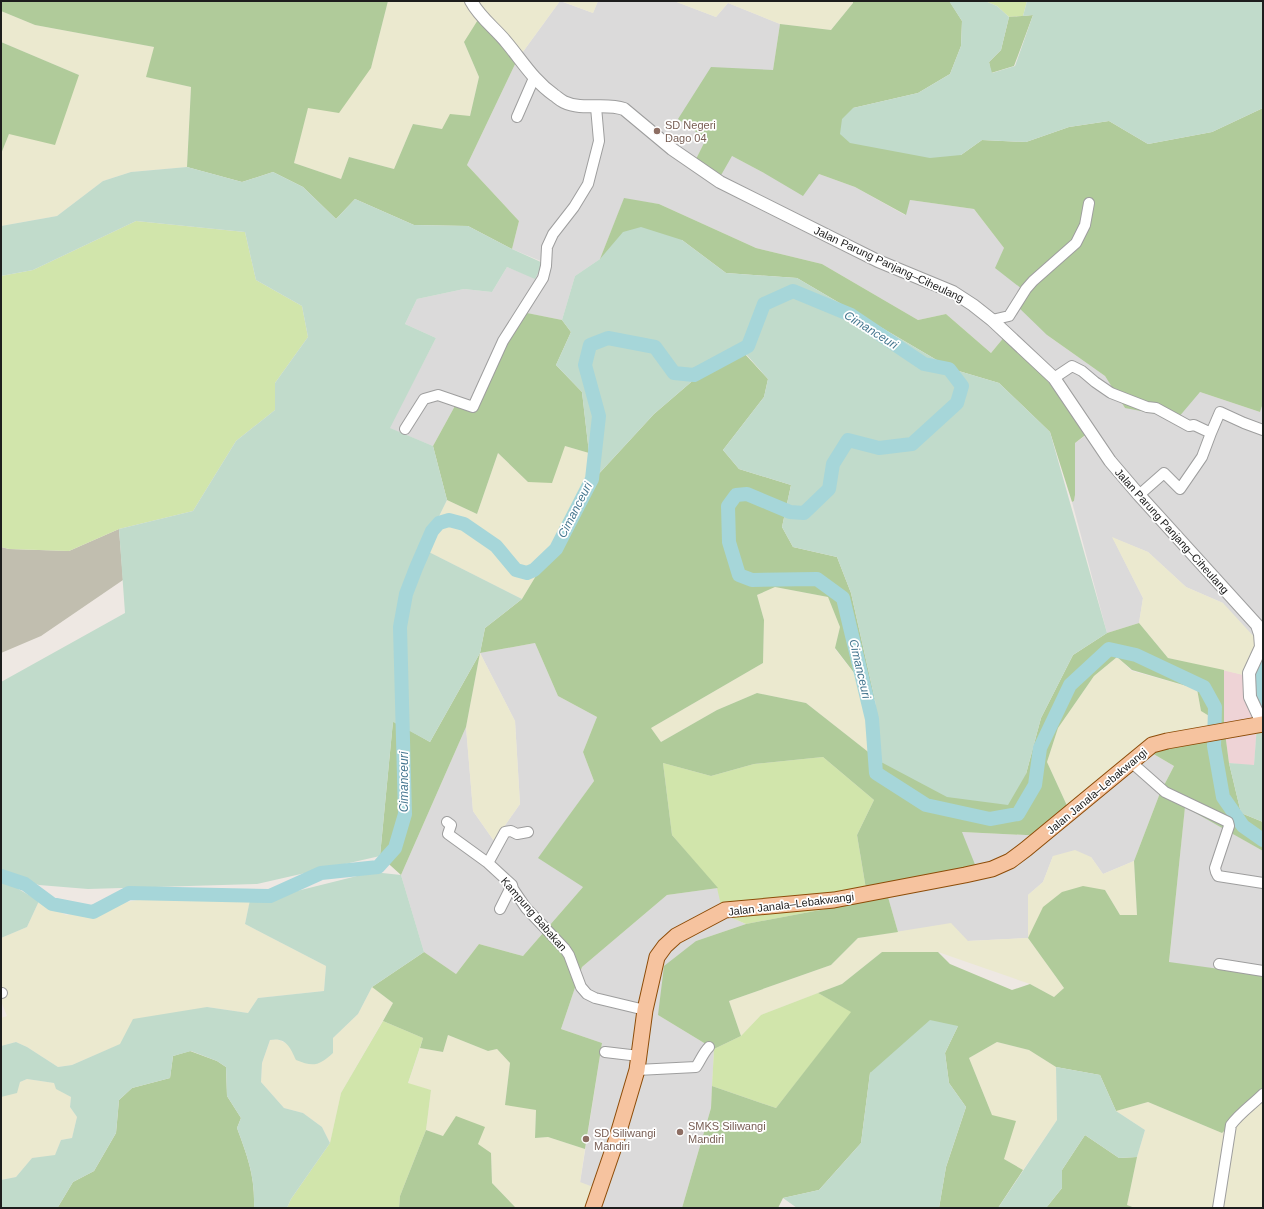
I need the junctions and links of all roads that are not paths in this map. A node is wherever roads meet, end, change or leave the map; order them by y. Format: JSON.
{"nodes":[{"id":1,"x":471,"y":1,"type":"edge"},
{"id":2,"x":534,"y":78,"type":"junction"},
{"id":3,"x":596,"y":107,"type":"junction"},
{"id":4,"x":517,"y":117,"type":"dead end"},
{"id":5,"x":1089,"y":203,"type":"dead end"},
{"id":6,"x":992,"y":320,"type":"junction"},
{"id":7,"x":1054,"y":378,"type":"junction"},
{"id":8,"x":405,"y":429,"type":"dead end"},
{"id":9,"x":1263,"y":430,"type":"edge"},
{"id":10,"x":1212,"y":432,"type":"junction"},
{"id":11,"x":1139,"y":496,"type":"junction"},
{"id":12,"x":1260,"y":624,"type":"edge"},
{"id":13,"x":1263,"y":724,"type":"edge"},
{"id":14,"x":1131,"y":762,"type":"junction"},
{"id":15,"x":447,"y":822,"type":"dead end"},
{"id":16,"x":528,"y":832,"type":"dead end"},
{"id":17,"x":488,"y":863,"type":"junction"},
{"id":18,"x":1263,"y":883,"type":"edge"},
{"id":19,"x":512,"y":885,"type":"junction"},
{"id":20,"x":500,"y":909,"type":"dead end"},
{"id":21,"x":1219,"y":964,"type":"dead end"},
{"id":22,"x":1263,"y":971,"type":"edge"},
{"id":23,"x":645,"y":1010,"type":"junction"},
{"id":24,"x":709,"y":1047,"type":"dead end"},
{"id":25,"x":605,"y":1052,"type":"dead end"},
{"id":26,"x":638,"y":1063,"type":"junction"},
{"id":27,"x":1263,"y":1094,"type":"edge"},
{"id":28,"x":594,"y":1208,"type":"edge"},
{"id":29,"x":1218,"y":1208,"type":"edge"}],
"edges":[{"from":1,"to":2,"type":"street","name":"Jalan Parung Panjang–Ciheulang"},
{"from":2,"to":3,"type":"street","name":"Jalan Parung Panjang–Ciheulang"},
{"from":2,"to":4,"type":"street"},
{"from":3,"to":6,"type":"street","name":"Jalan Parung Panjang–Ciheulang"},
{"from":3,"to":8,"type":"street"},
{"from":5,"to":6,"type":"street"},
{"from":6,"to":7,"type":"street","name":"Jalan Parung Panjang–Ciheulang"},
{"from":7,"to":10,"type":"street"},
{"from":7,"to":11,"type":"street","name":"Jalan Parung Panjang–Ciheulang"},
{"from":9,"to":10,"type":"street"},
{"from":10,"to":11,"type":"street"},
{"from":11,"to":12,"type":"street","name":"Jalan Parung Panjang–Ciheulang"},
{"from":12,"to":13,"type":"street","name":"Jalan Parung Panjang–Ciheulang"},
{"from":13,"to":14,"type":"main road","name":"Jalan Janala–Lebakwangi"},
{"from":14,"to":18,"type":"street"},
{"from":14,"to":23,"type":"main road","name":"Jalan Janala–Lebakwangi"},
{"from":15,"to":17,"type":"street","name":"Kampung Babakan"},
{"from":16,"to":17,"type":"street"},
{"from":17,"to":19,"type":"street","name":"Kampung Babakan"},
{"from":19,"to":20,"type":"street"},
{"from":19,"to":23,"type":"street","name":"Kampung Babakan"},
{"from":21,"to":22,"type":"street"},
{"from":23,"to":26,"type":"main road","name":"Jalan Janala–Lebakwangi"},
{"from":24,"to":26,"type":"street"},
{"from":25,"to":26,"type":"street"},
{"from":26,"to":28,"type":"main road","name":"Jalan Janala–Lebakwangi"},
{"from":27,"to":29,"type":"street"}]}
